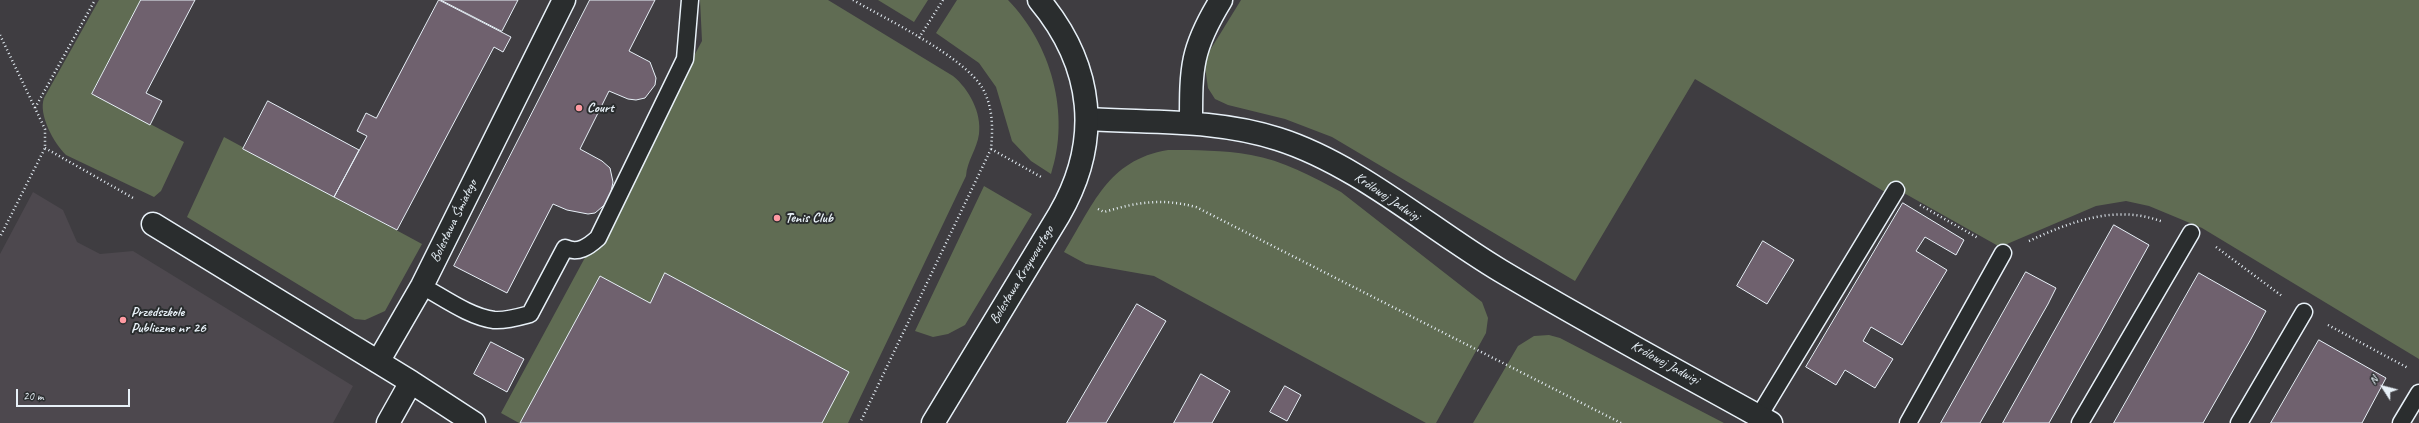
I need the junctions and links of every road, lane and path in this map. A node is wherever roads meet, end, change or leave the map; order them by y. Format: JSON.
{"nodes":[{"id":1,"x":95,"y":0,"type":"edge"},
{"id":2,"x":564,"y":0,"type":"edge"},
{"id":3,"x":690,"y":0,"type":"edge"},
{"id":4,"x":853,"y":0,"type":"edge"},
{"id":5,"x":943,"y":0,"type":"edge"},
{"id":6,"x":1039,"y":0,"type":"edge"},
{"id":7,"x":1221,"y":0,"type":"edge"},
{"id":8,"x":0,"y":35,"type":"edge"},
{"id":9,"x":919,"y":39,"type":"junction"},
{"id":10,"x":35,"y":108,"type":"junction"},
{"id":11,"x":1088,"y":119,"type":"junction"},
{"id":12,"x":1191,"y":123,"type":"junction"},
{"id":13,"x":45,"y":148,"type":"junction"},
{"id":14,"x":991,"y":149,"type":"junction"},
{"id":15,"x":1896,"y":190,"type":"dead end"},
{"id":16,"x":1071,"y":194,"type":"junction"},
{"id":17,"x":153,"y":224,"type":"joint"},
{"id":18,"x":2191,"y":233,"type":"dead end"},
{"id":19,"x":0,"y":237,"type":"edge"},
{"id":20,"x":2002,"y":253,"type":"dead end"},
{"id":21,"x":422,"y":286,"type":"junction"},
{"id":22,"x":2304,"y":312,"type":"dead end"},
{"id":23,"x":378,"y":362,"type":"junction"},
{"id":24,"x":411,"y":382,"type":"junction"},
{"id":25,"x":2419,"y":393,"type":"edge"},
{"id":26,"x":1765,"y":420,"type":"edge"},
{"id":27,"x":388,"y":423,"type":"edge"},
{"id":28,"x":474,"y":423,"type":"edge"},
{"id":29,"x":860,"y":423,"type":"edge"},
{"id":30,"x":933,"y":423,"type":"edge"},
{"id":31,"x":1621,"y":423,"type":"edge"},
{"id":32,"x":1908,"y":423,"type":"edge"},
{"id":33,"x":2080,"y":423,"type":"edge"},
{"id":34,"x":2239,"y":423,"type":"edge"},
{"id":35,"x":2401,"y":423,"type":"edge"}],
"edges":[{"from":1,"to":10,"type":"path"},
{"from":2,"to":21,"type":"street","name":"Bolesława Śmiałego"},
{"from":3,"to":21,"type":"lane"},
{"from":4,"to":9,"type":"path"},
{"from":5,"to":9,"type":"path"},
{"from":6,"to":11,"type":"street"},
{"from":7,"to":12,"type":"street"},
{"from":8,"to":10,"type":"path"},
{"from":9,"to":14,"type":"path"},
{"from":10,"to":13,"type":"path"},
{"from":11,"to":12,"type":"street","name":"Królowej Jadwigi"},
{"from":11,"to":16,"type":"street","name":"Bolesława Krzywoustego"},
{"from":12,"to":26,"type":"street","name":"Królowej Jadwigi"},
{"from":13,"to":17,"type":"path"},
{"from":13,"to":19,"type":"path"},
{"from":14,"to":16,"type":"path"},
{"from":14,"to":29,"type":"path"},
{"from":15,"to":26,"type":"lane"},
{"from":16,"to":30,"type":"street","name":"Bolesława Krzywoustego"},
{"from":16,"to":31,"type":"path"},
{"from":17,"to":23,"type":"street"},
{"from":18,"to":33,"type":"lane"},
{"from":20,"to":32,"type":"lane"},
{"from":21,"to":23,"type":"street","name":"Bolesława Śmiałego"},
{"from":22,"to":34,"type":"lane"},
{"from":23,"to":24,"type":"street"},
{"from":24,"to":27,"type":"street"},
{"from":24,"to":28,"type":"street"},
{"from":25,"to":35,"type":"lane"}]}
